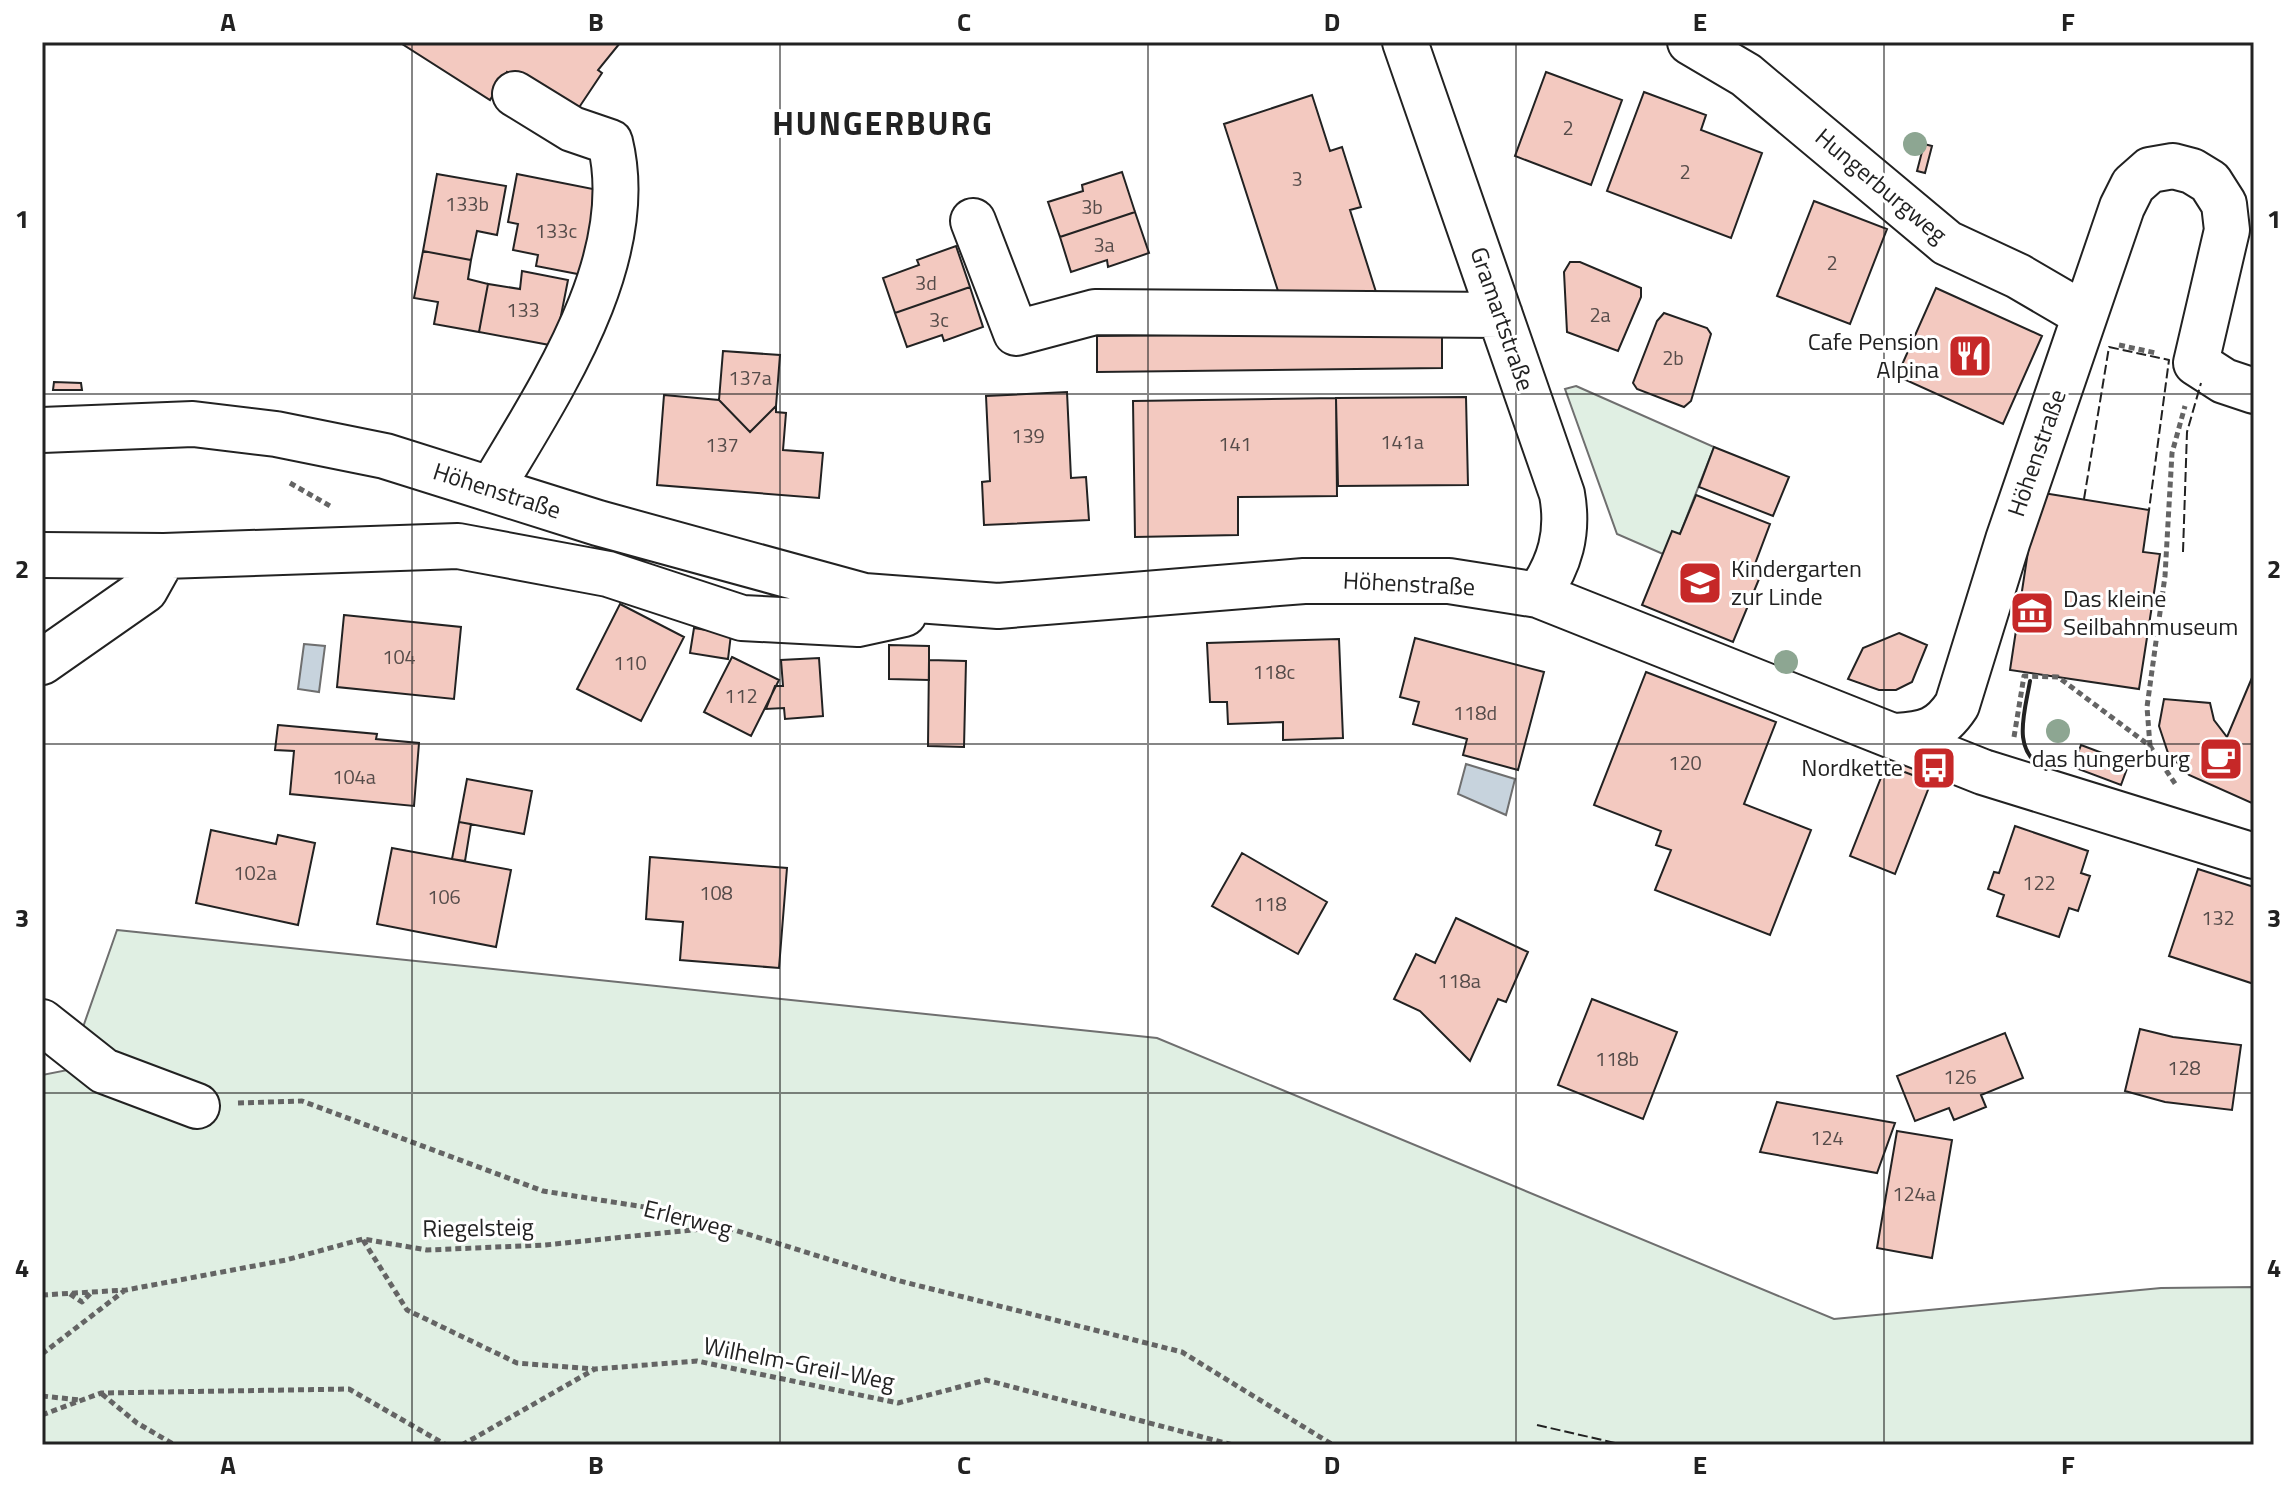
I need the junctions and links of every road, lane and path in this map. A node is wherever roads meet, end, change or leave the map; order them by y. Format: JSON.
{"nodes":[{"id":1,"x":1405,"y":42,"type":"edge"},
{"id":2,"x":1690,"y":42,"type":"edge"},
{"id":3,"x":515,"y":94,"type":"dead end"},
{"id":4,"x":973,"y":221,"type":"dead end"},
{"id":5,"x":1500,"y":315,"type":"junction"},
{"id":6,"x":2080,"y":324,"type":"junction"},
{"id":7,"x":2196,"y":363,"type":"junction"},
{"id":8,"x":2254,"y":391,"type":"edge"},
{"id":9,"x":42,"y":430,"type":"edge"},
{"id":10,"x":283,"y":479,"type":"dead end"},
{"id":11,"x":492,"y":488,"type":"junction"},
{"id":12,"x":335,"y":509,"type":"dead end"},
{"id":13,"x":42,"y":555,"type":"edge"},
{"id":14,"x":164,"y":556,"type":"junction"},
{"id":15,"x":1538,"y":595,"type":"junction"},
{"id":16,"x":944,"y":605,"type":"junction"},
{"id":17,"x":42,"y":662,"type":"edge"},
{"id":18,"x":2017,"y":719,"type":"dead end"},
{"id":19,"x":1896,"y":736,"type":"junction"},
{"id":20,"x":2150,"y":746,"type":"junction"},
{"id":21,"x":2187,"y":789,"type":"dead end"},
{"id":22,"x":2254,"y":856,"type":"edge"},
{"id":23,"x":42,"y":1022,"type":"edge"},
{"id":24,"x":197,"y":1106,"type":"joint"},
{"id":25,"x":727,"y":1227,"type":"junction"},
{"id":26,"x":363,"y":1239,"type":"junction"},
{"id":27,"x":126,"y":1290,"type":"junction"},
{"id":28,"x":92,"y":1292,"type":"junction"},
{"id":29,"x":69,"y":1293,"type":"junction"},
{"id":30,"x":42,"y":1295,"type":"edge"},
{"id":31,"x":42,"y":1354,"type":"edge"},
{"id":32,"x":595,"y":1369,"type":"junction"},
{"id":33,"x":101,"y":1393,"type":"junction"},
{"id":34,"x":42,"y":1396,"type":"edge"},
{"id":35,"x":81,"y":1400,"type":"junction"},
{"id":36,"x":42,"y":1415,"type":"edge"},
{"id":37,"x":175,"y":1445,"type":"edge"},
{"id":38,"x":446,"y":1445,"type":"edge"},
{"id":39,"x":462,"y":1445,"type":"edge"},
{"id":40,"x":1233,"y":1445,"type":"edge"},
{"id":41,"x":1333,"y":1445,"type":"edge"},
{"id":42,"x":1500,"y":1445,"type":"edge"},
{"id":43,"x":1538,"y":1445,"type":"edge"}],
"edges":[{"from":1,"to":5,"type":"street","name":"Gramartstraße"},
{"from":2,"to":6,"type":"street","name":"Hungerburgweg"},
{"from":3,"to":11,"type":"street"},
{"from":4,"to":5,"type":"street"},
{"from":5,"to":15,"type":"street","name":"Gramartstraße"},
{"from":6,"to":7,"type":"path"},
{"from":6,"to":7,"type":"street"},
{"from":6,"to":19,"type":"street","name":"Höhenstraße"},
{"from":7,"to":8,"type":"street"},
{"from":7,"to":20,"type":"path"},
{"from":9,"to":11,"type":"street","name":"Höhenstraße"},
{"from":10,"to":12,"type":"path"},
{"from":11,"to":16,"type":"street","name":"Höhenstraße"},
{"from":13,"to":14,"type":"street","name":"Höhenstraße"},
{"from":14,"to":16,"type":"street","name":"Höhenstraße"},
{"from":14,"to":17,"type":"street"},
{"from":15,"to":16,"type":"street","name":"Höhenstraße"},
{"from":15,"to":19,"type":"street","name":"Höhenstraße"},
{"from":18,"to":20,"type":"path"},
{"from":19,"to":22,"type":"street","name":"Höhenstraße"},
{"from":20,"to":21,"type":"path"},
{"from":23,"to":24,"type":"street"},
{"from":24,"to":25,"type":"path","name":"Erlerweg"},
{"from":25,"to":26,"type":"path","name":"Riegelsteig"},
{"from":25,"to":41,"type":"path","name":"Erlerweg"},
{"from":26,"to":27,"type":"path","name":"Riegelsteig"},
{"from":26,"to":32,"type":"path"},
{"from":27,"to":28,"type":"path","name":"Riegelsteig"},
{"from":27,"to":31,"type":"path"},
{"from":28,"to":29,"type":"path","name":"Riegelsteig"},
{"from":28,"to":29,"type":"path"},
{"from":29,"to":30,"type":"path","name":"Riegelsteig"},
{"from":32,"to":39,"type":"path","name":"Wilhelm-Greil-Weg"},
{"from":32,"to":40,"type":"path","name":"Wilhelm-Greil-Weg"},
{"from":33,"to":35,"type":"path"},
{"from":33,"to":37,"type":"path"},
{"from":33,"to":38,"type":"path"},
{"from":34,"to":35,"type":"path"},
{"from":35,"to":36,"type":"path"},
{"from":42,"to":43,"type":"path"}]}
